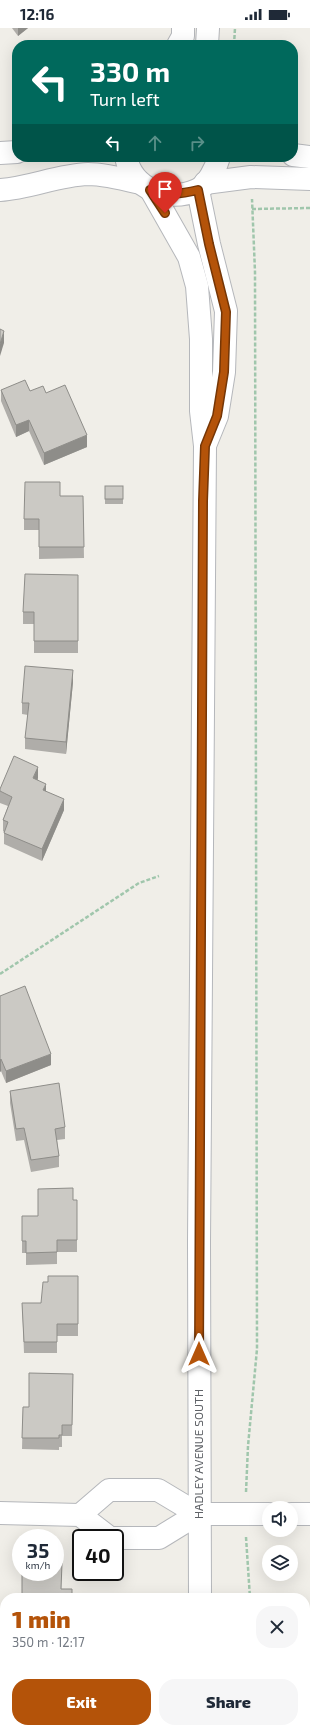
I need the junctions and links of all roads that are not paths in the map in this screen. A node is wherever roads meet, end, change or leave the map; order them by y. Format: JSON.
{"nodes":[{"id":1,"x":183,"y":28,"type":"edge"},
{"id":2,"x":208,"y":28,"type":"edge"},
{"id":3,"x":181,"y":40,"type":"edge"},
{"id":4,"x":208,"y":40,"type":"edge"},
{"id":5,"x":12,"y":152,"type":"edge"},
{"id":6,"x":0,"y":153,"type":"edge"},
{"id":7,"x":298,"y":156,"type":"edge"},
{"id":8,"x":310,"y":157,"type":"edge"},
{"id":9,"x":128,"y":162,"type":"edge"},
{"id":10,"x":218,"y":162,"type":"edge"},
{"id":11,"x":310,"y":179,"type":"edge"},
{"id":12,"x":146,"y":186,"type":"junction"},
{"id":13,"x":202,"y":186,"type":"junction"},
{"id":14,"x":0,"y":190,"type":"edge"},
{"id":15,"x":205,"y":446,"type":"junction"},
{"id":16,"x":0,"y":1513,"type":"edge"},
{"id":17,"x":198,"y":1514,"type":"junction"},
{"id":18,"x":262,"y":1514,"type":"edge"},
{"id":19,"x":298,"y":1514,"type":"edge"},
{"id":20,"x":310,"y":1514,"type":"edge"},
{"id":21,"x":80,"y":1515,"type":"junction"},
{"id":22,"x":98,"y":1529,"type":"edge"},
{"id":23,"x":124,"y":1538,"type":"edge"},
{"id":24,"x":200,"y":1593,"type":"edge"}],
"edges":[{"from":1,"to":3,"type":"street"},
{"from":2,"to":4,"type":"street"},
{"from":5,"to":6,"type":"street"},
{"from":7,"to":8,"type":"street"},
{"from":9,"to":12,"type":"street","name":"HADLEY AVENUE SOUTH"},
{"from":10,"to":13,"type":"street"},
{"from":11,"to":13,"type":"street"},
{"from":12,"to":13,"type":"street"},
{"from":12,"to":14,"type":"street"},
{"from":12,"to":15,"type":"street","name":"HADLEY AVENUE SOUTH"},
{"from":13,"to":15,"type":"street","name":"HADLEY AVENUE SOUTH"},
{"from":15,"to":17,"type":"street","name":"HADLEY AVENUE SOUTH"},
{"from":16,"to":21,"type":"street"},
{"from":17,"to":18,"type":"street"},
{"from":17,"to":21,"type":"street"},
{"from":17,"to":23,"type":"street"},
{"from":17,"to":24,"type":"street","name":"HADLEY AVENUE SOUTH"},
{"from":19,"to":20,"type":"street"},
{"from":21,"to":22,"type":"street"}]}
